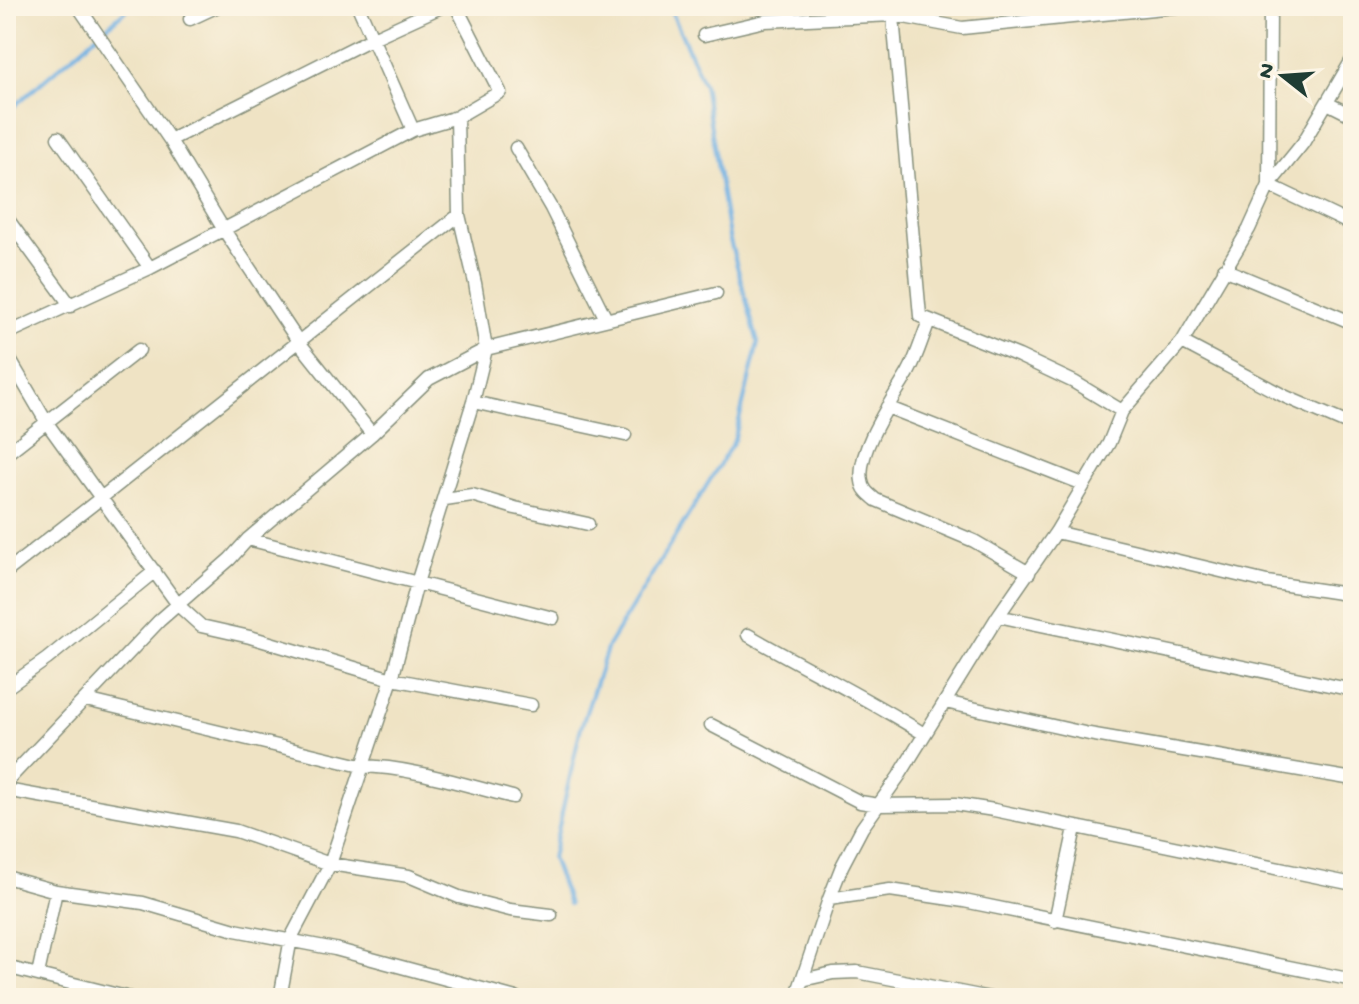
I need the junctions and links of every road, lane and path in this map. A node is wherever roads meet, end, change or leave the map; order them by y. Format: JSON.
{"nodes":[{"id":1,"x":78,"y":6,"type":"edge"},
{"id":2,"x":218,"y":6,"type":"edge"},
{"id":3,"x":358,"y":6,"type":"edge"},
{"id":4,"x":443,"y":6,"type":"edge"},
{"id":5,"x":456,"y":6,"type":"edge"},
{"id":6,"x":1184,"y":6,"type":"edge"},
{"id":7,"x":1270,"y":6,"type":"edge"},
{"id":8,"x":1340,"y":6,"type":"edge"},
{"id":9,"x":1102,"y":9,"type":"edge"},
{"id":10,"x":892,"y":10,"type":"edge"},
{"id":11,"x":1353,"y":14,"type":"edge"},
{"id":12,"x":190,"y":19,"type":"dead end"},
{"id":13,"x":704,"y":35,"type":"dead end"},
{"id":14,"x":373,"y":38,"type":"junction"},
{"id":15,"x":1353,"y":58,"type":"edge"},
{"id":16,"x":1327,"y":103,"type":"junction"},
{"id":17,"x":1353,"y":116,"type":"edge"},
{"id":18,"x":457,"y":117,"type":"junction"},
{"id":19,"x":413,"y":130,"type":"junction"},
{"id":20,"x":58,"y":138,"type":"dead end"},
{"id":21,"x":170,"y":140,"type":"junction"},
{"id":22,"x":516,"y":148,"type":"dead end"},
{"id":23,"x":1269,"y":185,"type":"junction"},
{"id":24,"x":459,"y":215,"type":"junction"},
{"id":25,"x":6,"y":217,"type":"edge"},
{"id":26,"x":1353,"y":225,"type":"edge"},
{"id":27,"x":224,"y":230,"type":"junction"},
{"id":28,"x":150,"y":268,"type":"junction"},
{"id":29,"x":1224,"y":269,"type":"junction"},
{"id":30,"x":716,"y":293,"type":"dead end"},
{"id":31,"x":71,"y":306,"type":"junction"},
{"id":32,"x":606,"y":319,"type":"junction"},
{"id":33,"x":929,"y":321,"type":"junction"},
{"id":34,"x":1353,"y":323,"type":"edge"},
{"id":35,"x":6,"y":334,"type":"edge"},
{"id":36,"x":298,"y":341,"type":"junction"},
{"id":37,"x":1182,"y":342,"type":"junction"},
{"id":38,"x":486,"y":349,"type":"junction"},
{"id":39,"x":139,"y":350,"type":"dead end"},
{"id":40,"x":6,"y":353,"type":"edge"},
{"id":41,"x":473,"y":402,"type":"junction"},
{"id":42,"x":887,"y":407,"type":"junction"},
{"id":43,"x":1122,"y":411,"type":"junction"},
{"id":44,"x":47,"y":423,"type":"junction"},
{"id":45,"x":1353,"y":426,"type":"edge"},
{"id":46,"x":372,"y":434,"type":"junction"},
{"id":47,"x":625,"y":435,"type":"dead end"},
{"id":48,"x":6,"y":454,"type":"edge"},
{"id":49,"x":1083,"y":484,"type":"junction"},
{"id":50,"x":101,"y":498,"type":"junction"},
{"id":51,"x":445,"y":499,"type":"junction"},
{"id":52,"x":588,"y":524,"type":"dead end"},
{"id":53,"x":1056,"y":532,"type":"junction"},
{"id":54,"x":248,"y":539,"type":"junction"},
{"id":55,"x":155,"y":571,"type":"junction"},
{"id":56,"x":6,"y":572,"type":"edge"},
{"id":57,"x":1029,"y":573,"type":"junction"},
{"id":58,"x":417,"y":583,"type":"junction"},
{"id":59,"x":1353,"y":595,"type":"edge"},
{"id":60,"x":179,"y":606,"type":"junction"},
{"id":61,"x":998,"y":616,"type":"junction"},
{"id":62,"x":553,"y":618,"type":"dead end"},
{"id":63,"x":748,"y":635,"type":"dead end"},
{"id":64,"x":392,"y":679,"type":"junction"},
{"id":65,"x":6,"y":688,"type":"edge"},
{"id":66,"x":1353,"y":690,"type":"edge"},
{"id":67,"x":86,"y":700,"type":"junction"},
{"id":68,"x":945,"y":702,"type":"junction"},
{"id":69,"x":531,"y":705,"type":"dead end"},
{"id":70,"x":711,"y":725,"type":"dead end"},
{"id":71,"x":924,"y":734,"type":"junction"},
{"id":72,"x":361,"y":766,"type":"junction"},
{"id":73,"x":1353,"y":779,"type":"edge"},
{"id":74,"x":6,"y":782,"type":"edge"},
{"id":75,"x":6,"y":790,"type":"edge"},
{"id":76,"x":513,"y":797,"type":"dead end"},
{"id":77,"x":879,"y":805,"type":"junction"},
{"id":78,"x":1075,"y":828,"type":"junction"},
{"id":79,"x":330,"y":864,"type":"junction"},
{"id":80,"x":6,"y":877,"type":"edge"},
{"id":81,"x":1353,"y":884,"type":"edge"},
{"id":82,"x":56,"y":891,"type":"junction"},
{"id":83,"x":829,"y":899,"type":"junction"},
{"id":84,"x":551,"y":915,"type":"dead end"},
{"id":85,"x":1055,"y":921,"type":"junction"},
{"id":86,"x":291,"y":938,"type":"junction"},
{"id":87,"x":6,"y":967,"type":"edge"},
{"id":88,"x":38,"y":974,"type":"junction"},
{"id":89,"x":802,"y":980,"type":"junction"},
{"id":90,"x":1353,"y":980,"type":"edge"},
{"id":91,"x":130,"y":998,"type":"edge"},
{"id":92,"x":280,"y":998,"type":"edge"},
{"id":93,"x":516,"y":998,"type":"edge"},
{"id":94,"x":796,"y":998,"type":"edge"},
{"id":95,"x":990,"y":998,"type":"edge"}],
"edges":[{"from":1,"to":21,"type":"street"},
{"from":2,"to":12,"type":"street"},
{"from":3,"to":14,"type":"street"},
{"from":4,"to":14,"type":"street"},
{"from":5,"to":18,"type":"street"},
{"from":6,"to":9,"type":"street"},
{"from":7,"to":23,"type":"street"},
{"from":8,"to":11,"type":"street"},
{"from":9,"to":10,"type":"street"},
{"from":10,"to":13,"type":"street"},
{"from":10,"to":33,"type":"street"},
{"from":14,"to":19,"type":"street"},
{"from":14,"to":21,"type":"street"},
{"from":15,"to":16,"type":"street"},
{"from":16,"to":17,"type":"street"},
{"from":16,"to":23,"type":"street"},
{"from":18,"to":19,"type":"street"},
{"from":18,"to":24,"type":"street"},
{"from":19,"to":27,"type":"street"},
{"from":20,"to":28,"type":"street"},
{"from":21,"to":27,"type":"street"},
{"from":22,"to":32,"type":"street"},
{"from":23,"to":26,"type":"street"},
{"from":23,"to":29,"type":"street"},
{"from":24,"to":36,"type":"street"},
{"from":24,"to":38,"type":"street"},
{"from":25,"to":31,"type":"street"},
{"from":27,"to":28,"type":"street"},
{"from":27,"to":36,"type":"street"},
{"from":28,"to":31,"type":"street"},
{"from":29,"to":34,"type":"street"},
{"from":29,"to":37,"type":"street"},
{"from":30,"to":32,"type":"street"},
{"from":31,"to":35,"type":"street"},
{"from":32,"to":38,"type":"street"},
{"from":33,"to":42,"type":"street"},
{"from":33,"to":43,"type":"street"},
{"from":36,"to":46,"type":"street"},
{"from":36,"to":50,"type":"street"},
{"from":37,"to":43,"type":"street"},
{"from":37,"to":45,"type":"street"},
{"from":38,"to":41,"type":"street"},
{"from":38,"to":46,"type":"street"},
{"from":39,"to":44,"type":"street"},
{"from":40,"to":44,"type":"street"},
{"from":41,"to":47,"type":"street"},
{"from":41,"to":51,"type":"street"},
{"from":42,"to":49,"type":"street"},
{"from":42,"to":57,"type":"street"},
{"from":43,"to":49,"type":"street"},
{"from":44,"to":48,"type":"street"},
{"from":44,"to":50,"type":"street"},
{"from":46,"to":54,"type":"street"},
{"from":49,"to":53,"type":"street"},
{"from":50,"to":55,"type":"street"},
{"from":50,"to":56,"type":"street"},
{"from":51,"to":52,"type":"street"},
{"from":51,"to":58,"type":"street"},
{"from":53,"to":57,"type":"street"},
{"from":53,"to":59,"type":"street"},
{"from":54,"to":58,"type":"street"},
{"from":54,"to":60,"type":"street"},
{"from":55,"to":60,"type":"street"},
{"from":55,"to":65,"type":"street"},
{"from":57,"to":61,"type":"street"},
{"from":58,"to":62,"type":"street"},
{"from":58,"to":64,"type":"street"},
{"from":60,"to":64,"type":"street"},
{"from":60,"to":67,"type":"street"},
{"from":61,"to":66,"type":"street"},
{"from":61,"to":68,"type":"street"},
{"from":63,"to":71,"type":"street"},
{"from":64,"to":69,"type":"street"},
{"from":64,"to":72,"type":"street"},
{"from":67,"to":72,"type":"street"},
{"from":67,"to":74,"type":"street"},
{"from":68,"to":71,"type":"street"},
{"from":68,"to":73,"type":"street"},
{"from":70,"to":77,"type":"street"},
{"from":71,"to":77,"type":"street"},
{"from":72,"to":76,"type":"street"},
{"from":72,"to":79,"type":"street"},
{"from":75,"to":79,"type":"street"},
{"from":77,"to":78,"type":"street"},
{"from":77,"to":83,"type":"street"},
{"from":78,"to":81,"type":"street"},
{"from":78,"to":85,"type":"street"},
{"from":79,"to":84,"type":"street"},
{"from":79,"to":86,"type":"street"},
{"from":80,"to":82,"type":"street"},
{"from":82,"to":86,"type":"street"},
{"from":82,"to":88,"type":"street"},
{"from":83,"to":85,"type":"street"},
{"from":83,"to":89,"type":"street"},
{"from":85,"to":90,"type":"street"},
{"from":86,"to":92,"type":"street"},
{"from":86,"to":93,"type":"street"},
{"from":87,"to":88,"type":"street"},
{"from":88,"to":91,"type":"street"},
{"from":89,"to":94,"type":"street"},
{"from":89,"to":95,"type":"street"}]}
